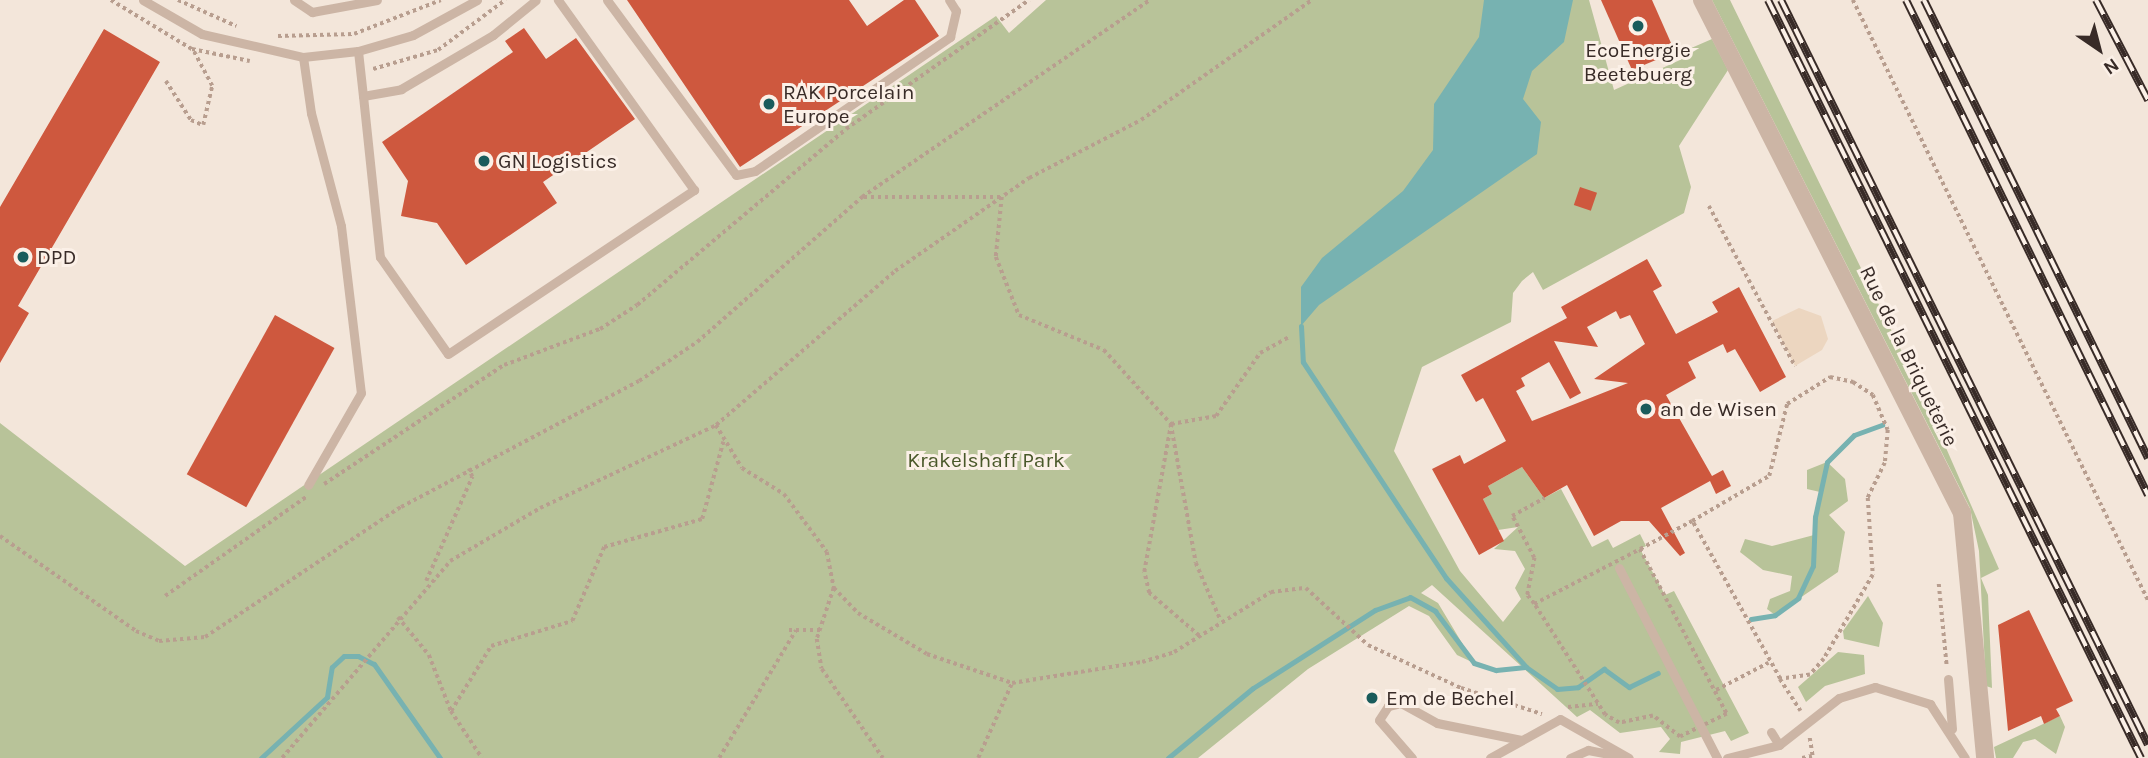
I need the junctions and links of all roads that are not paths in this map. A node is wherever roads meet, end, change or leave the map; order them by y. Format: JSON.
{"nodes":[{"id":1,"x":143,"y":0,"type":"edge"},
{"id":2,"x":294,"y":0,"type":"edge"},
{"id":3,"x":377,"y":0,"type":"edge"},
{"id":4,"x":477,"y":0,"type":"edge"},
{"id":5,"x":536,"y":0,"type":"edge"},
{"id":6,"x":558,"y":0,"type":"edge"},
{"id":7,"x":607,"y":0,"type":"edge"},
{"id":8,"x":949,"y":0,"type":"edge"},
{"id":9,"x":1702,"y":0,"type":"edge"},
{"id":10,"x":358,"y":51,"type":"junction"},
{"id":11,"x":303,"y":57,"type":"junction"},
{"id":12,"x":363,"y":96,"type":"junction"},
{"id":13,"x":308,"y":490,"type":"road end"},
{"id":14,"x":1619,"y":568,"type":"dead end"},
{"id":15,"x":1948,"y":679,"type":"road end"},
{"id":16,"x":1952,"y":731,"type":"junction"},
{"id":17,"x":1771,"y":732,"type":"dead end"},
{"id":18,"x":1521,"y":740,"type":"junction"},
{"id":19,"x":1779,"y":745,"type":"junction"},
{"id":20,"x":1412,"y":758,"type":"edge"},
{"id":21,"x":1490,"y":758,"type":"edge"},
{"id":22,"x":1570,"y":758,"type":"edge"},
{"id":23,"x":1629,"y":758,"type":"edge"},
{"id":24,"x":1717,"y":758,"type":"edge"},
{"id":25,"x":1727,"y":758,"type":"edge"},
{"id":26,"x":1965,"y":758,"type":"edge"},
{"id":27,"x":1985,"y":758,"type":"edge"}],
"edges":[{"from":1,"to":11,"type":"lane"},
{"from":2,"to":3,"type":"lane"},
{"from":4,"to":10,"type":"lane"},
{"from":5,"to":12,"type":"lane"},
{"from":6,"to":12,"type":"lane"},
{"from":7,"to":8,"type":"lane"},
{"from":9,"to":27,"type":"street","name":"Rue de la Briqueterie"},
{"from":10,"to":11,"type":"lane"},
{"from":10,"to":12,"type":"lane"},
{"from":11,"to":13,"type":"lane"},
{"from":14,"to":24,"type":"lane"},
{"from":15,"to":16,"type":"lane"},
{"from":16,"to":19,"type":"lane"},
{"from":16,"to":26,"type":"lane"},
{"from":17,"to":19,"type":"lane"},
{"from":18,"to":20,"type":"lane"},
{"from":18,"to":21,"type":"lane"},
{"from":18,"to":23,"type":"lane"},
{"from":19,"to":25,"type":"lane"},
{"from":22,"to":23,"type":"lane"}]}
